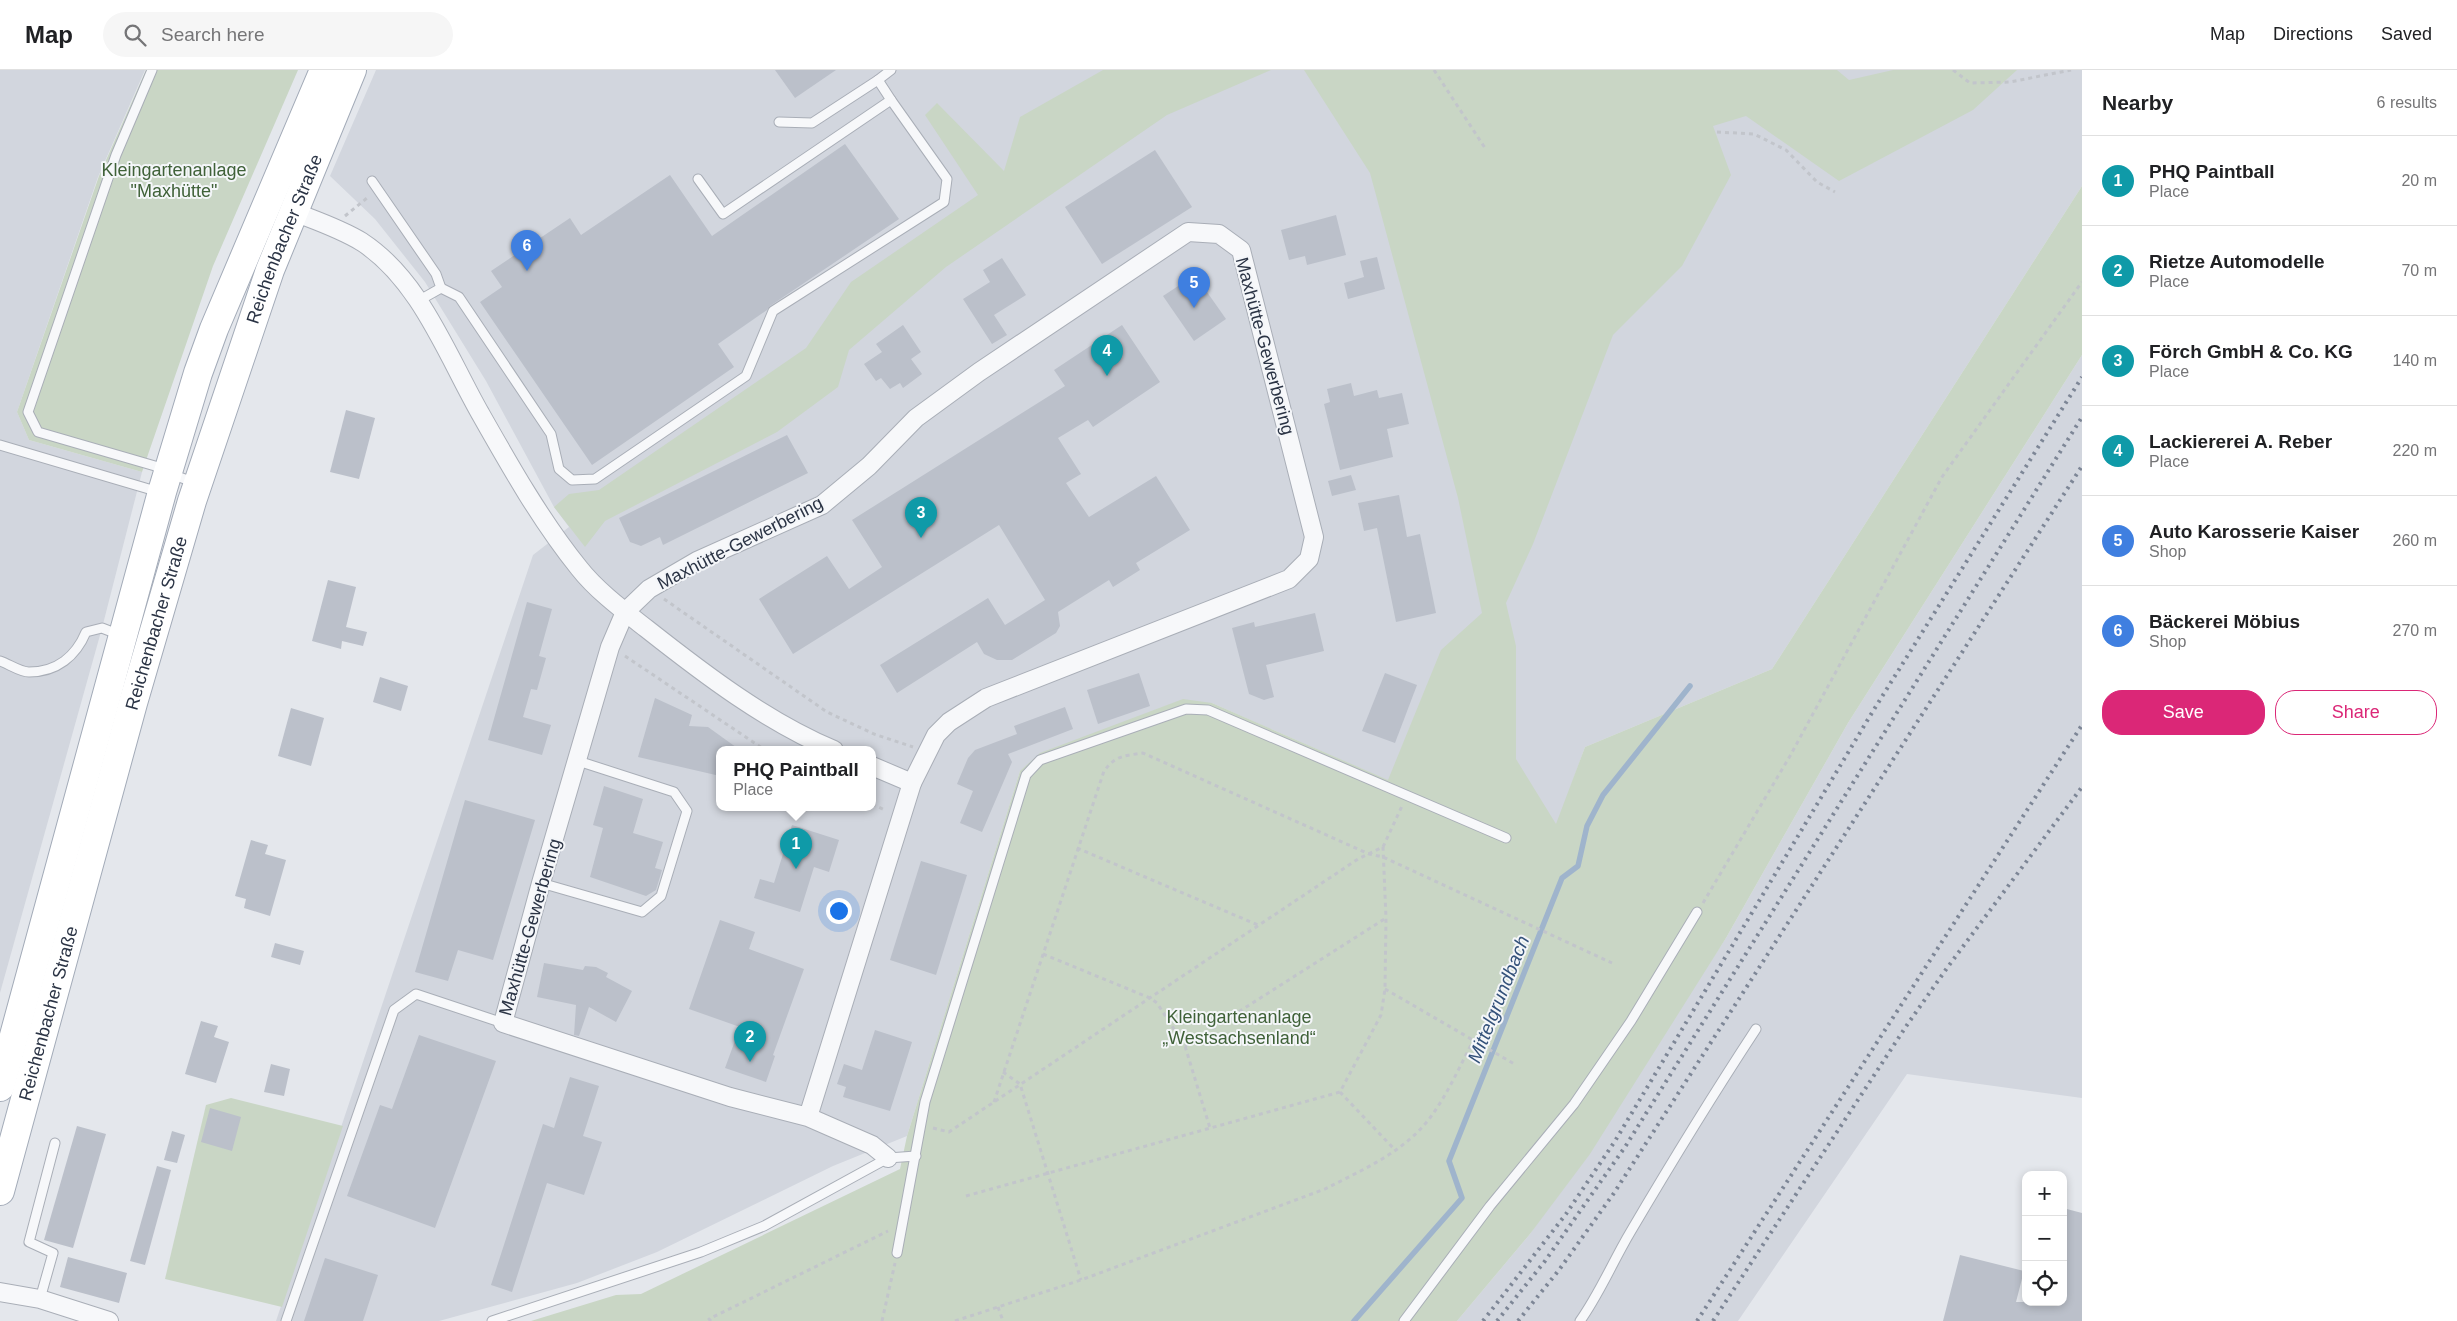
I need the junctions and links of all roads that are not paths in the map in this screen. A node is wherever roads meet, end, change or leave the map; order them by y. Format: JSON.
{"nodes":[{"id":1,"x":152,"y":70,"type":"edge"},
{"id":2,"x":324,"y":70,"type":"edge"},
{"id":3,"x":352,"y":70,"type":"edge"},
{"id":4,"x":891,"y":70,"type":"edge"},
{"id":5,"x":878,"y":80,"type":"junction"},
{"id":6,"x":891,"y":100,"type":"junction"},
{"id":7,"x":779,"y":122,"type":"dead end"},
{"id":8,"x":698,"y":179,"type":"dead end"},
{"id":9,"x":372,"y":181,"type":"dead end"},
{"id":10,"x":267,"y":203,"type":"junction"},
{"id":11,"x":294,"y":212,"type":"junction"},
{"id":12,"x":441,"y":288,"type":"junction"},
{"id":13,"x":418,"y":301,"type":"junction"},
{"id":14,"x":0,"y":445,"type":"edge"},
{"id":15,"x":165,"y":483,"type":"junction"},
{"id":16,"x":198,"y":483,"type":"junction"},
{"id":17,"x":625,"y":612,"type":"junction"},
{"id":18,"x":122,"y":636,"type":"junction"},
{"id":19,"x":0,"y":661,"type":"edge"},
{"id":20,"x":825,"y":746,"type":"edge"},
{"id":21,"x":578,"y":762,"type":"junction"},
{"id":22,"x":876,"y":768,"type":"edge"},
{"id":23,"x":912,"y":783,"type":"junction"},
{"id":24,"x":1506,"y":838,"type":"dead end"},
{"id":25,"x":541,"y":883,"type":"junction"},
{"id":26,"x":1697,"y":912,"type":"road end"},
{"id":27,"x":503,"y":1023,"type":"junction"},
{"id":28,"x":1756,"y":1030,"type":"dead end"},
{"id":29,"x":0,"y":1087,"type":"edge"},
{"id":30,"x":808,"y":1118,"type":"junction"},
{"id":31,"x":55,"y":1143,"type":"dead end"},
{"id":32,"x":916,"y":1156,"type":"junction"},
{"id":33,"x":888,"y":1158,"type":"junction"},
{"id":34,"x":0,"y":1191,"type":"edge"},
{"id":35,"x":897,"y":1253,"type":"road end"},
{"id":36,"x":0,"y":1292,"type":"edge"},
{"id":37,"x":40,"y":1299,"type":"junction"},
{"id":38,"x":109,"y":1321,"type":"edge"},
{"id":39,"x":286,"y":1321,"type":"edge"},
{"id":40,"x":492,"y":1321,"type":"edge"},
{"id":41,"x":1404,"y":1321,"type":"edge"},
{"id":42,"x":1580,"y":1321,"type":"edge"}],
"edges":[{"from":1,"to":15,"type":"lane"},
{"from":2,"to":10,"type":"main road","name":"Reichenbacher Straße"},
{"from":3,"to":11,"type":"main road","name":"Reichenbacher Straße"},
{"from":4,"to":5,"type":"lane"},
{"from":5,"to":6,"type":"lane"},
{"from":5,"to":7,"type":"lane"},
{"from":6,"to":8,"type":"lane"},
{"from":6,"to":12,"type":"lane"},
{"from":9,"to":12,"type":"lane"},
{"from":10,"to":11,"type":"main road"},
{"from":10,"to":15,"type":"main road","name":"Reichenbacher Straße"},
{"from":11,"to":13,"type":"street"},
{"from":11,"to":16,"type":"main road","name":"Reichenbacher Straße"},
{"from":12,"to":13,"type":"lane"},
{"from":13,"to":17,"type":"street"},
{"from":14,"to":15,"type":"lane"},
{"from":15,"to":16,"type":"lane"},
{"from":15,"to":18,"type":"main road","name":"Reichenbacher Straße"},
{"from":16,"to":34,"type":"main road","name":"Reichenbacher Straße"},
{"from":17,"to":20,"type":"street"},
{"from":17,"to":21,"type":"street","name":"Maxhütte-Gewerbering"},
{"from":17,"to":23,"type":"street","name":"Maxhütte-Gewerbering"},
{"from":18,"to":19,"type":"lane"},
{"from":18,"to":29,"type":"main road","name":"Reichenbacher Straße"},
{"from":21,"to":25,"type":"street","name":"Maxhütte-Gewerbering"},
{"from":21,"to":25,"type":"lane"},
{"from":22,"to":23,"type":"street"},
{"from":23,"to":30,"type":"street","name":"Maxhütte-Gewerbering"},
{"from":24,"to":32,"type":"lane"},
{"from":25,"to":27,"type":"street","name":"Maxhütte-Gewerbering"},
{"from":26,"to":41,"type":"lane"},
{"from":27,"to":30,"type":"street","name":"Maxhütte-Gewerbering"},
{"from":27,"to":39,"type":"lane"},
{"from":28,"to":42,"type":"lane"},
{"from":30,"to":33,"type":"street","name":"Maxhütte-Gewerbering"},
{"from":31,"to":37,"type":"lane"},
{"from":32,"to":33,"type":"lane"},
{"from":32,"to":35,"type":"lane"},
{"from":33,"to":40,"type":"lane"},
{"from":36,"to":37,"type":"street"},
{"from":37,"to":38,"type":"street"}]}
